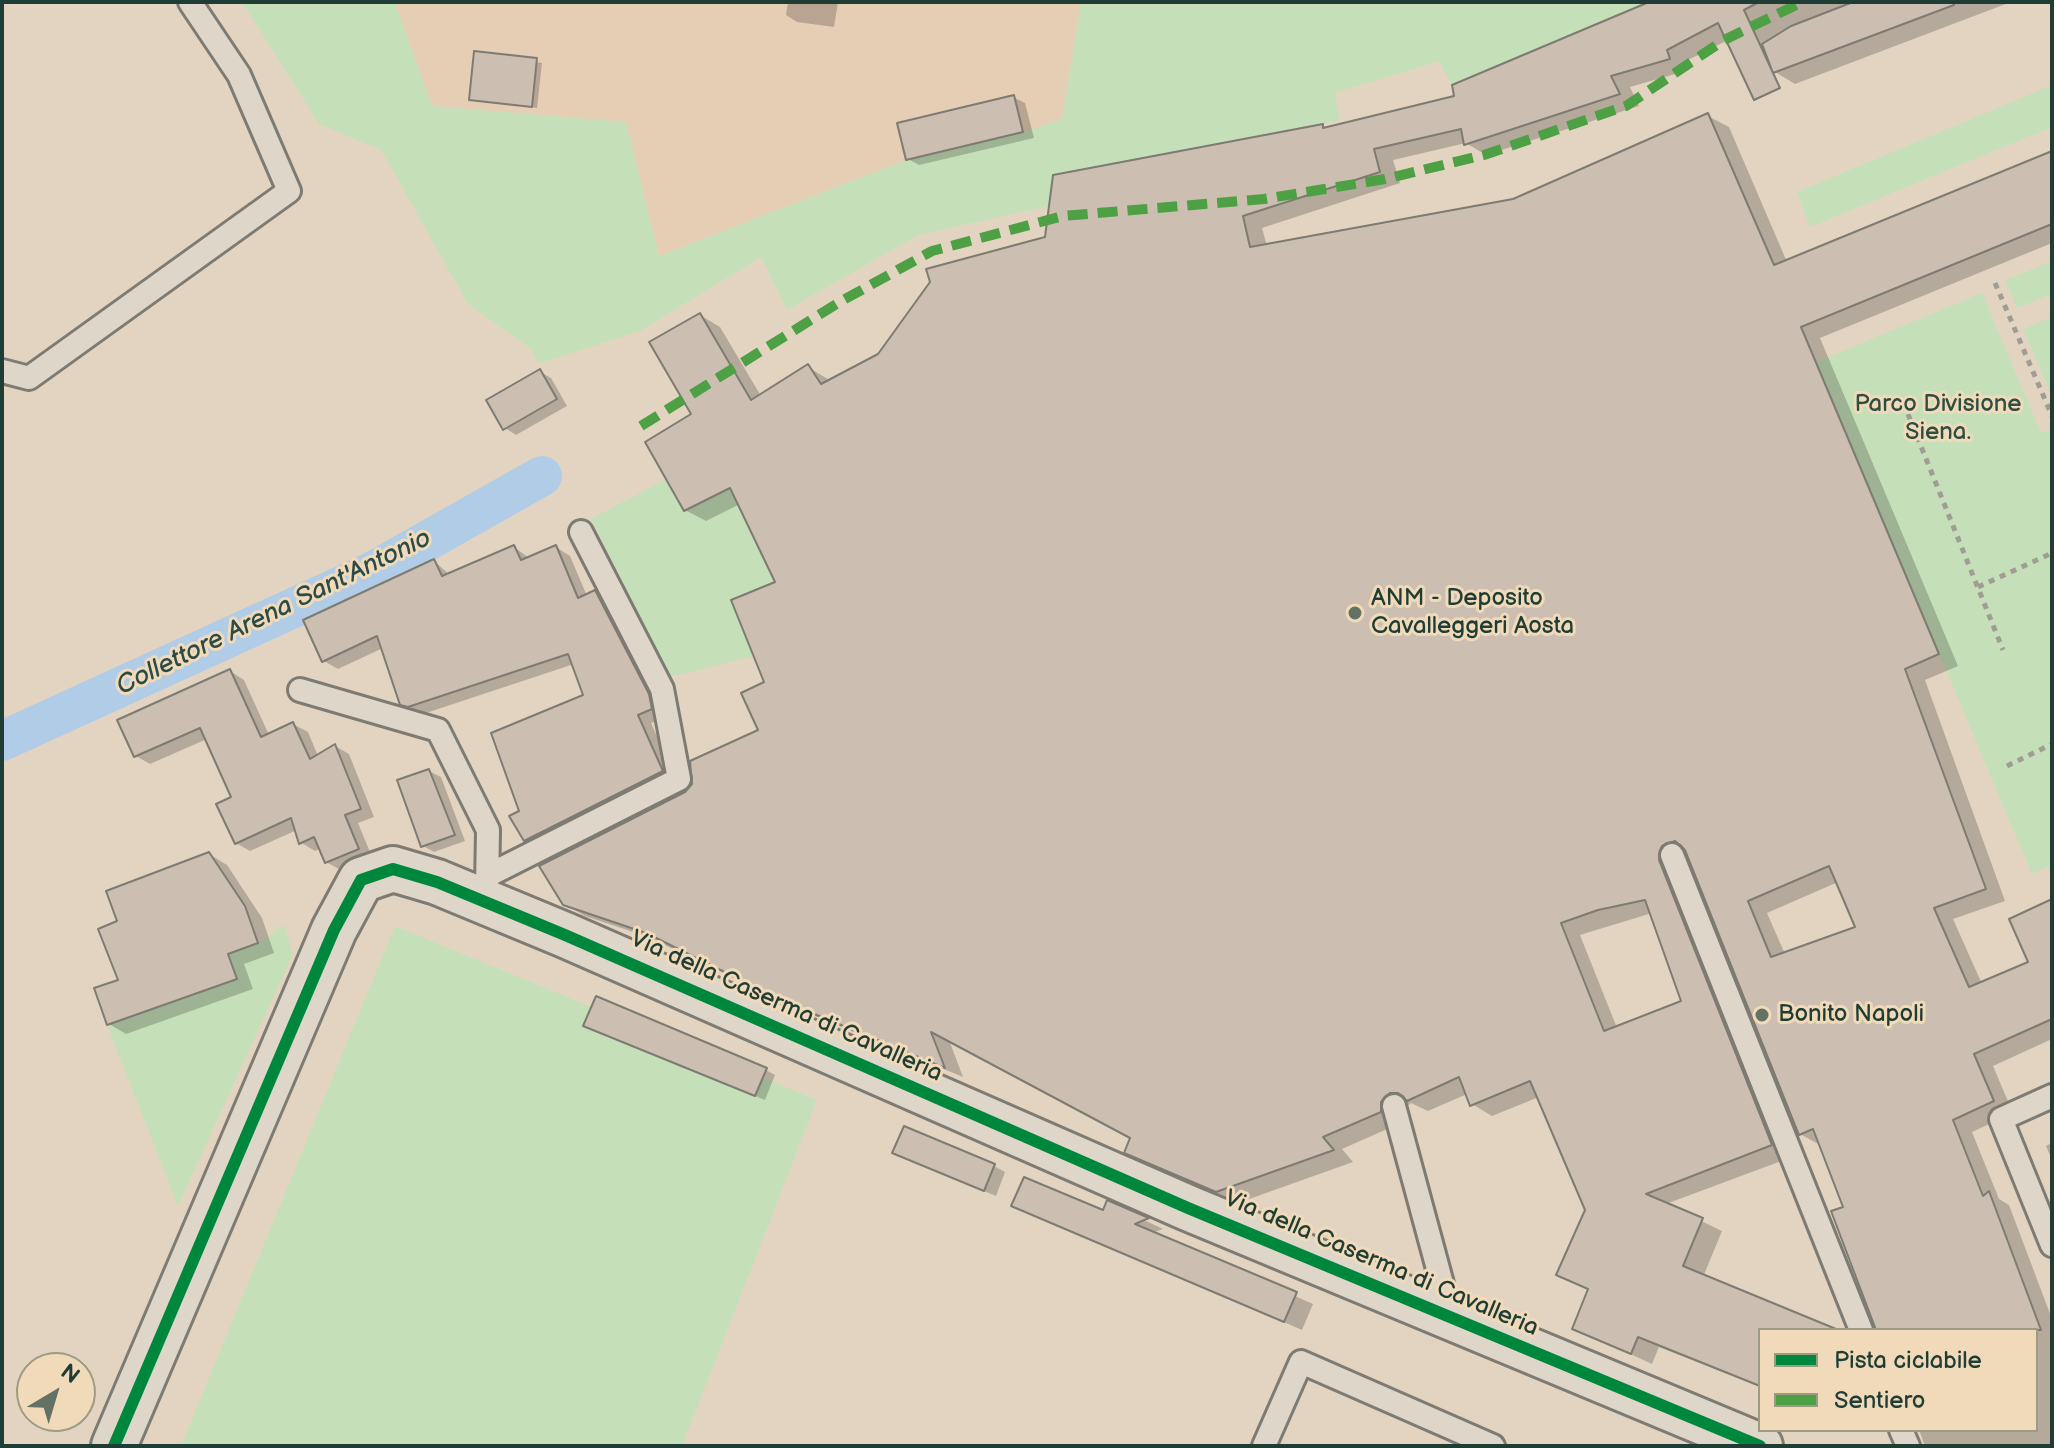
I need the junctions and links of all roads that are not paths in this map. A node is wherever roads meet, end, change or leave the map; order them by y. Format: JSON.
{"nodes":[{"id":1,"x":190,"y":2,"type":"edge"},
{"id":2,"x":2,"y":371,"type":"edge"},
{"id":3,"x":581,"y":532,"type":"dead end"},
{"id":4,"x":300,"y":690,"type":"dead end"},
{"id":5,"x":1672,"y":855,"type":"dead end"},
{"id":6,"x":487,"y":890,"type":"junction"},
{"id":7,"x":2052,"y":1096,"type":"edge"},
{"id":8,"x":1394,"y":1106,"type":"dead end"},
{"id":9,"x":2052,"y":1245,"type":"edge"},
{"id":10,"x":1451,"y":1317,"type":"junction"},
{"id":11,"x":1860,"y":1328,"type":"edge"},
{"id":12,"x":114,"y":1446,"type":"edge"},
{"id":13,"x":1264,"y":1446,"type":"edge"},
{"id":14,"x":1493,"y":1446,"type":"edge"},
{"id":15,"x":1760,"y":1446,"type":"edge"}],
"edges":[{"from":1,"to":2,"type":"lane"},
{"from":3,"to":6,"type":"lane"},
{"from":4,"to":6,"type":"lane"},
{"from":5,"to":11,"type":"lane"},
{"from":6,"to":10,"type":"street","name":"Via della Caserma di Cavalleria"},
{"from":6,"to":12,"type":"street","name":"Via della Caserma di Cavalleria"},
{"from":7,"to":9,"type":"lane"},
{"from":8,"to":10,"type":"lane"},
{"from":10,"to":15,"type":"street","name":"Via della Caserma di Cavalleria"},
{"from":13,"to":14,"type":"lane"}]}
